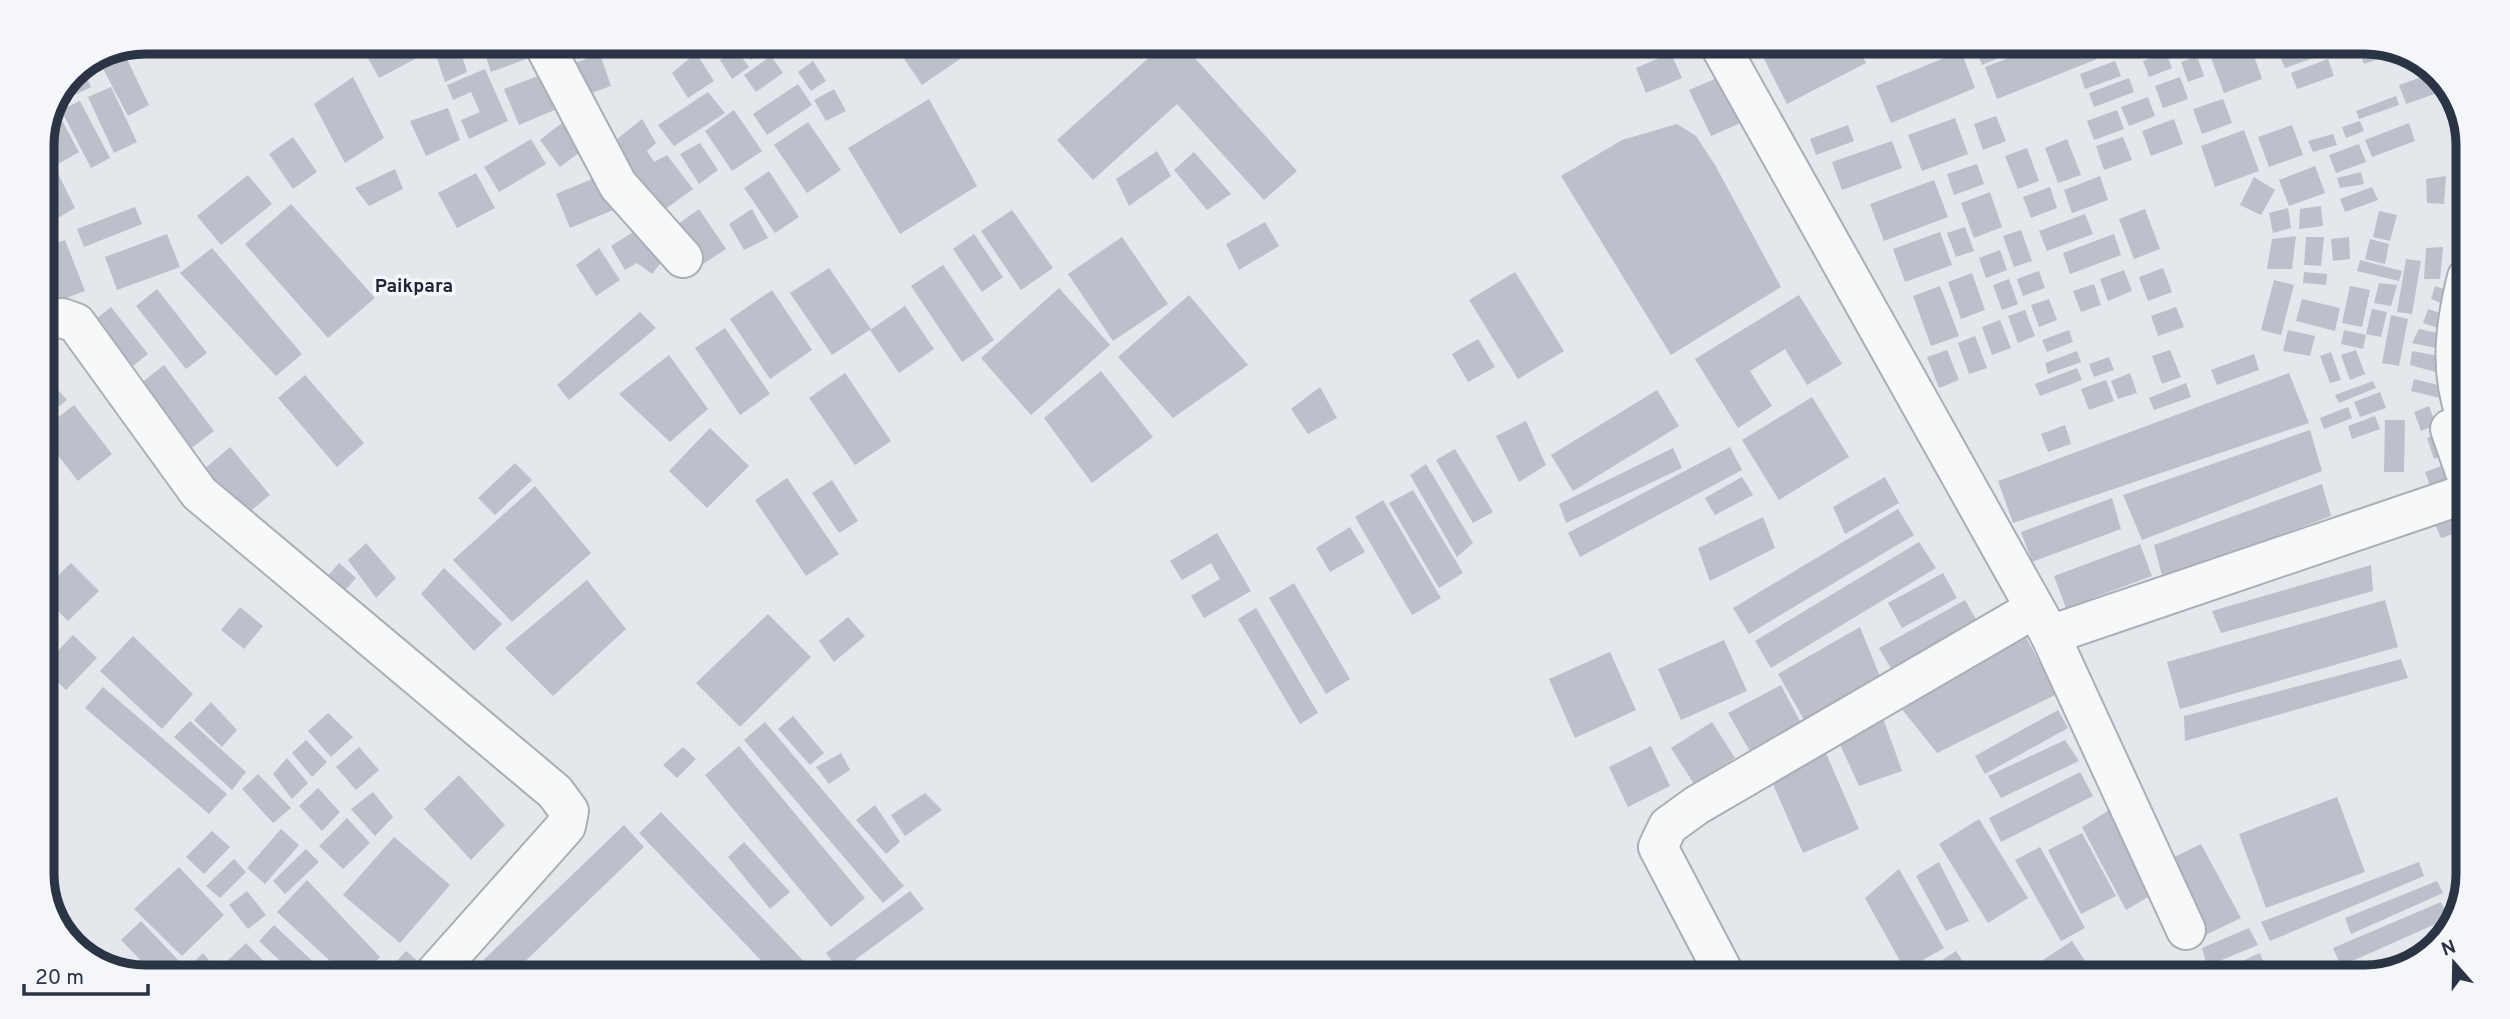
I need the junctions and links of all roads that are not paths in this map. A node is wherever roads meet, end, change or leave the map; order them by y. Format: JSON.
{"nodes":[{"id":1,"x":549,"y":54,"type":"edge"},
{"id":2,"x":1724,"y":54,"type":"edge"},
{"id":3,"x":683,"y":258,"type":"dead end"},
{"id":4,"x":54,"y":319,"type":"edge"},
{"id":5,"x":2456,"y":342,"type":"edge"},
{"id":6,"x":2456,"y":374,"type":"edge"},
{"id":7,"x":2456,"y":425,"type":"edge"},
{"id":8,"x":2456,"y":446,"type":"edge"},
{"id":9,"x":2456,"y":497,"type":"edge"},
{"id":10,"x":2042,"y":622,"type":"junction"},
{"id":11,"x":2186,"y":930,"type":"dead end"},
{"id":12,"x":442,"y":965,"type":"edge"},
{"id":13,"x":1720,"y":965,"type":"edge"}],
"edges":[{"from":1,"to":3,"type":"street"},
{"from":2,"to":10,"type":"street"},
{"from":4,"to":12,"type":"street"},
{"from":5,"to":6,"type":"street"},
{"from":7,"to":8,"type":"street"},
{"from":9,"to":10,"type":"street"},
{"from":10,"to":11,"type":"street"},
{"from":10,"to":13,"type":"street"}]}
